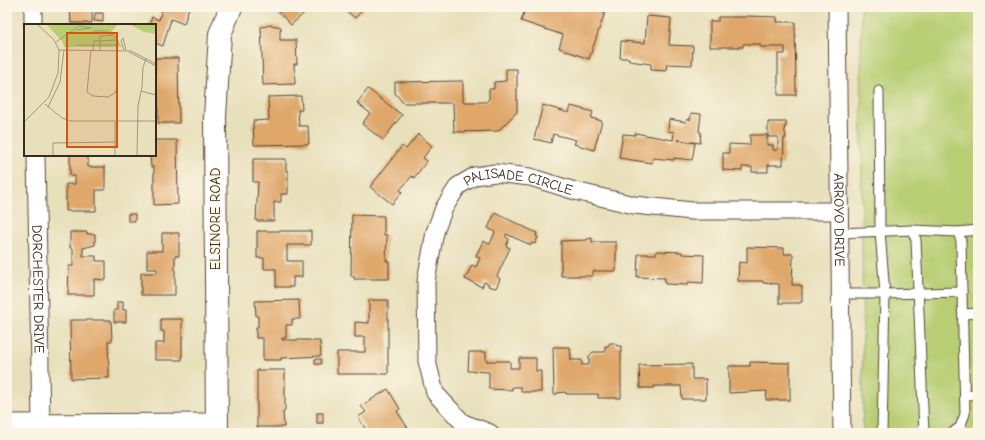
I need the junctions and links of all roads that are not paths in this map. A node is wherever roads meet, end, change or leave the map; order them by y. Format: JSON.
{"nodes":[{"id":1,"x":33,"y":7,"type":"edge"},
{"id":2,"x":231,"y":7,"type":"edge"},
{"id":3,"x":837,"y":7,"type":"edge"},
{"id":4,"x":33,"y":24,"type":"edge"},
{"id":5,"x":879,"y":90,"type":"dead end"},
{"id":6,"x":36,"y":156,"type":"edge"},
{"id":7,"x":839,"y":211,"type":"junction"},
{"id":8,"x":912,"y":230,"type":"junction"},
{"id":9,"x":978,"y":230,"type":"edge"},
{"id":10,"x":880,"y":231,"type":"junction"},
{"id":11,"x":958,"y":232,"type":"junction"},
{"id":12,"x":839,"y":233,"type":"junction"},
{"id":13,"x":962,"y":292,"type":"junction"},
{"id":14,"x":840,"y":294,"type":"junction"},
{"id":15,"x":885,"y":294,"type":"junction"},
{"id":16,"x":918,"y":294,"type":"junction"},
{"id":17,"x":978,"y":313,"type":"edge"},
{"id":18,"x":963,"y":314,"type":"junction"},
{"id":19,"x":978,"y":393,"type":"edge"},
{"id":20,"x":965,"y":396,"type":"junction"},
{"id":21,"x":7,"y":423,"type":"edge"},
{"id":22,"x":41,"y":423,"type":"junction"},
{"id":23,"x":217,"y":428,"type":"edge"},
{"id":24,"x":490,"y":433,"type":"edge"},
{"id":25,"x":842,"y":433,"type":"edge"},
{"id":26,"x":882,"y":433,"type":"edge"},
{"id":27,"x":924,"y":433,"type":"edge"},
{"id":28,"x":952,"y":433,"type":"edge"}],
"edges":[{"from":1,"to":4,"type":"street"},
{"from":2,"to":23,"type":"street","name":"ELSINORE ROAD"},
{"from":3,"to":7,"type":"street","name":"ARROYO DRIVE"},
{"from":5,"to":10,"type":"lane"},
{"from":6,"to":22,"type":"street","name":"DORCHESTER DRIVE"},
{"from":7,"to":12,"type":"street","name":"ARROYO DRIVE"},
{"from":7,"to":24,"type":"street","name":"PALISADE CIRCLE"},
{"from":8,"to":10,"type":"lane"},
{"from":8,"to":11,"type":"lane"},
{"from":8,"to":16,"type":"lane"},
{"from":9,"to":11,"type":"lane"},
{"from":10,"to":12,"type":"lane"},
{"from":10,"to":15,"type":"lane"},
{"from":11,"to":13,"type":"lane"},
{"from":12,"to":14,"type":"street","name":"ARROYO DRIVE"},
{"from":13,"to":16,"type":"lane"},
{"from":13,"to":18,"type":"lane"},
{"from":14,"to":15,"type":"lane"},
{"from":14,"to":25,"type":"street","name":"ARROYO DRIVE"},
{"from":15,"to":16,"type":"lane"},
{"from":15,"to":26,"type":"lane"},
{"from":16,"to":27,"type":"lane"},
{"from":17,"to":18,"type":"lane"},
{"from":18,"to":20,"type":"lane"},
{"from":19,"to":20,"type":"lane"},
{"from":20,"to":28,"type":"lane"},
{"from":21,"to":22,"type":"street"},
{"from":22,"to":23,"type":"street"}]}
